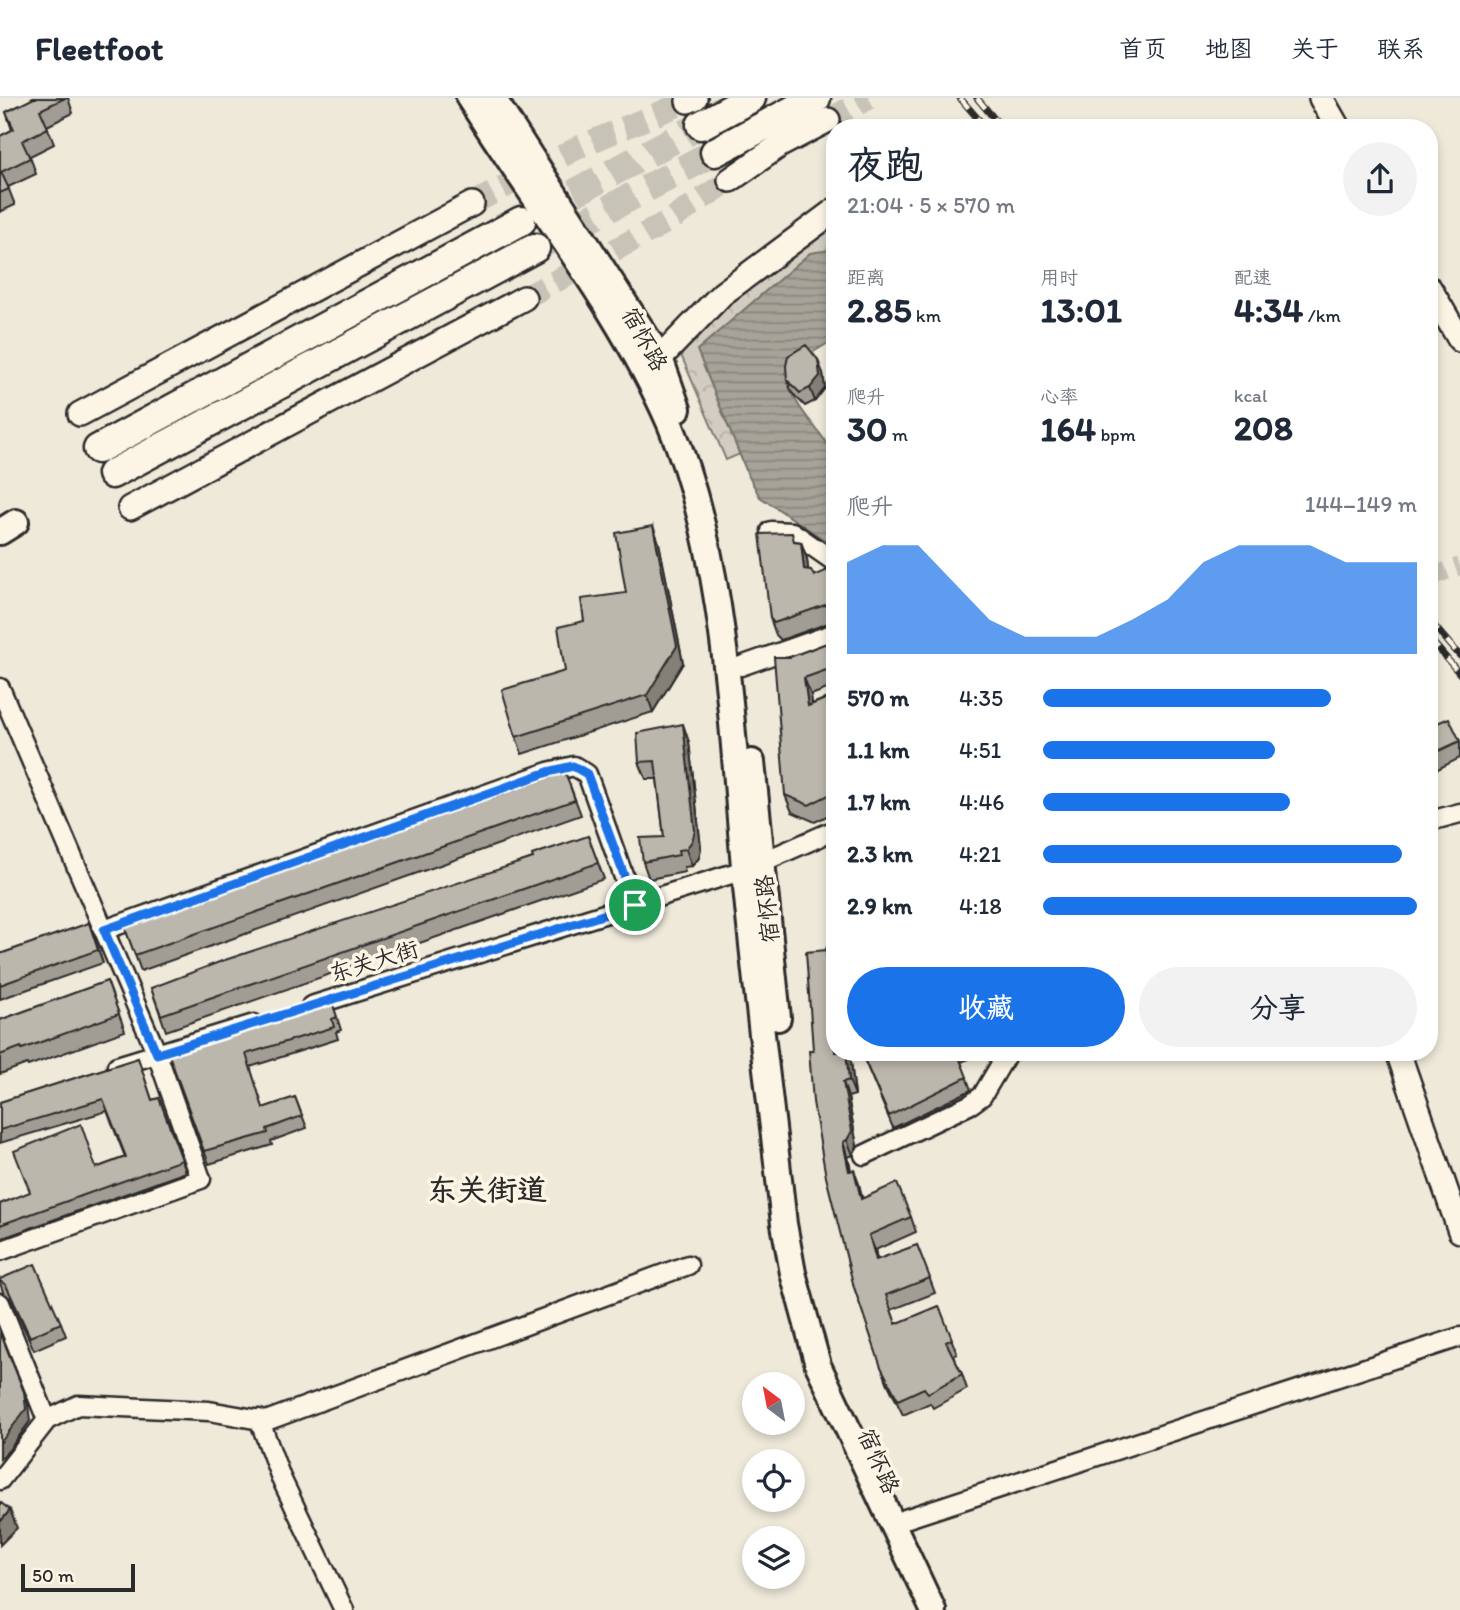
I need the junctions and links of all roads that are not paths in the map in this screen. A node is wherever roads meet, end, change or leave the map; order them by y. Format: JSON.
{"nodes":[{"id":1,"x":751,"y":98,"type":"edge"},
{"id":2,"x":1321,"y":98,"type":"edge"},
{"id":3,"x":482,"y":101,"type":"edge"},
{"id":4,"x":694,"y":108,"type":"tunnel mouth"},
{"id":5,"x":822,"y":109,"type":"edge"},
{"id":6,"x":1333,"y":119,"type":"edge"},
{"id":7,"x":715,"y":152,"type":"tunnel mouth"},
{"id":8,"x":730,"y":180,"type":"tunnel mouth"},
{"id":9,"x":472,"y":204,"type":"tunnel mouth"},
{"id":10,"x":826,"y":215,"type":"edge"},
{"id":11,"x":561,"y":219,"type":"junction"},
{"id":12,"x":521,"y":221,"type":"tunnel mouth"},
{"id":13,"x":535,"y":248,"type":"tunnel mouth"},
{"id":14,"x":524,"y":298,"type":"tunnel mouth"},
{"id":15,"x":1438,"y":303,"type":"edge"},
{"id":16,"x":1460,"y":340,"type":"edge"},
{"id":17,"x":660,"y":358,"type":"junction"},
{"id":18,"x":80,"y":414,"type":"dead end"},
{"id":19,"x":98,"y":449,"type":"dead end"},
{"id":20,"x":112,"y":474,"type":"dead end"},
{"id":21,"x":130,"y":508,"type":"dead end"},
{"id":22,"x":771,"y":531,"type":"edge"},
{"id":23,"x":826,"y":556,"type":"edge"},
{"id":24,"x":826,"y":636,"type":"edge"},
{"id":25,"x":741,"y":666,"type":"junction"},
{"id":26,"x":0,"y":688,"type":"edge"},
{"id":27,"x":1460,"y":813,"type":"edge"},
{"id":28,"x":1438,"y":819,"type":"edge"},
{"id":29,"x":826,"y":834,"type":"edge"},
{"id":30,"x":753,"y":866,"type":"junction"},
{"id":31,"x":635,"y":905,"type":"junction"},
{"id":32,"x":97,"y":926,"type":"junction"},
{"id":33,"x":297,"y":1010,"type":"edge"},
{"id":34,"x":272,"y":1018,"type":"edge"},
{"id":35,"x":157,"y":1054,"type":"junction"},
{"id":36,"x":1003,"y":1061,"type":"edge"},
{"id":37,"x":1401,"y":1061,"type":"edge"},
{"id":38,"x":104,"y":1070,"type":"edge"},
{"id":39,"x":864,"y":1154,"type":"dead end"},
{"id":40,"x":1460,"y":1231,"type":"edge"},
{"id":41,"x":0,"y":1251,"type":"edge"},
{"id":42,"x":688,"y":1265,"type":"dead end"},
{"id":43,"x":0,"y":1303,"type":"edge"},
{"id":44,"x":1460,"y":1338,"type":"edge"},
{"id":45,"x":259,"y":1419,"type":"junction"},
{"id":46,"x":47,"y":1420,"type":"junction"},
{"id":47,"x":0,"y":1480,"type":"edge"},
{"id":48,"x":905,"y":1519,"type":"junction"},
{"id":49,"x":344,"y":1610,"type":"edge"},
{"id":50,"x":933,"y":1610,"type":"edge"},
{"id":51,"x":951,"y":1610,"type":"edge"}],
"edges":[{"from":1,"to":4,"type":"main road"},
{"from":2,"to":6,"type":"street"},
{"from":3,"to":11,"type":"main road"},
{"from":5,"to":7,"type":"main road"},
{"from":5,"to":8,"type":"street"},
{"from":9,"to":18,"type":"street"},
{"from":10,"to":17,"type":"street"},
{"from":11,"to":17,"type":"main road","name":"宿怀路"},
{"from":11,"to":30,"type":"main road","name":"宿怀路"},
{"from":12,"to":19,"type":"main road"},
{"from":13,"to":20,"type":"main road"},
{"from":14,"to":21,"type":"street"},
{"from":15,"to":16,"type":"street"},
{"from":17,"to":25,"type":"main road","name":"宿怀路"},
{"from":22,"to":23,"type":"street"},
{"from":24,"to":25,"type":"street"},
{"from":25,"to":30,"type":"main road","name":"宿怀路"},
{"from":26,"to":32,"type":"street"},
{"from":27,"to":28,"type":"street"},
{"from":29,"to":30,"type":"street","name":"东关大街"},
{"from":30,"to":31,"type":"street","name":"东关大街"},
{"from":30,"to":48,"type":"main road","name":"宿怀路"},
{"from":30,"to":50,"type":"main road","name":"宿怀路"},
{"from":31,"to":32,"type":"street"},
{"from":31,"to":33,"type":"street","name":"东关大街"},
{"from":32,"to":35,"type":"street"},
{"from":34,"to":35,"type":"street"},
{"from":35,"to":38,"type":"street"},
{"from":35,"to":41,"type":"street"},
{"from":36,"to":39,"type":"street"},
{"from":37,"to":40,"type":"street"},
{"from":42,"to":45,"type":"street"},
{"from":43,"to":46,"type":"street"},
{"from":44,"to":48,"type":"street"},
{"from":45,"to":46,"type":"street"},
{"from":45,"to":49,"type":"street"},
{"from":46,"to":47,"type":"street"},
{"from":48,"to":51,"type":"main road","name":"宿怀路"}]}
